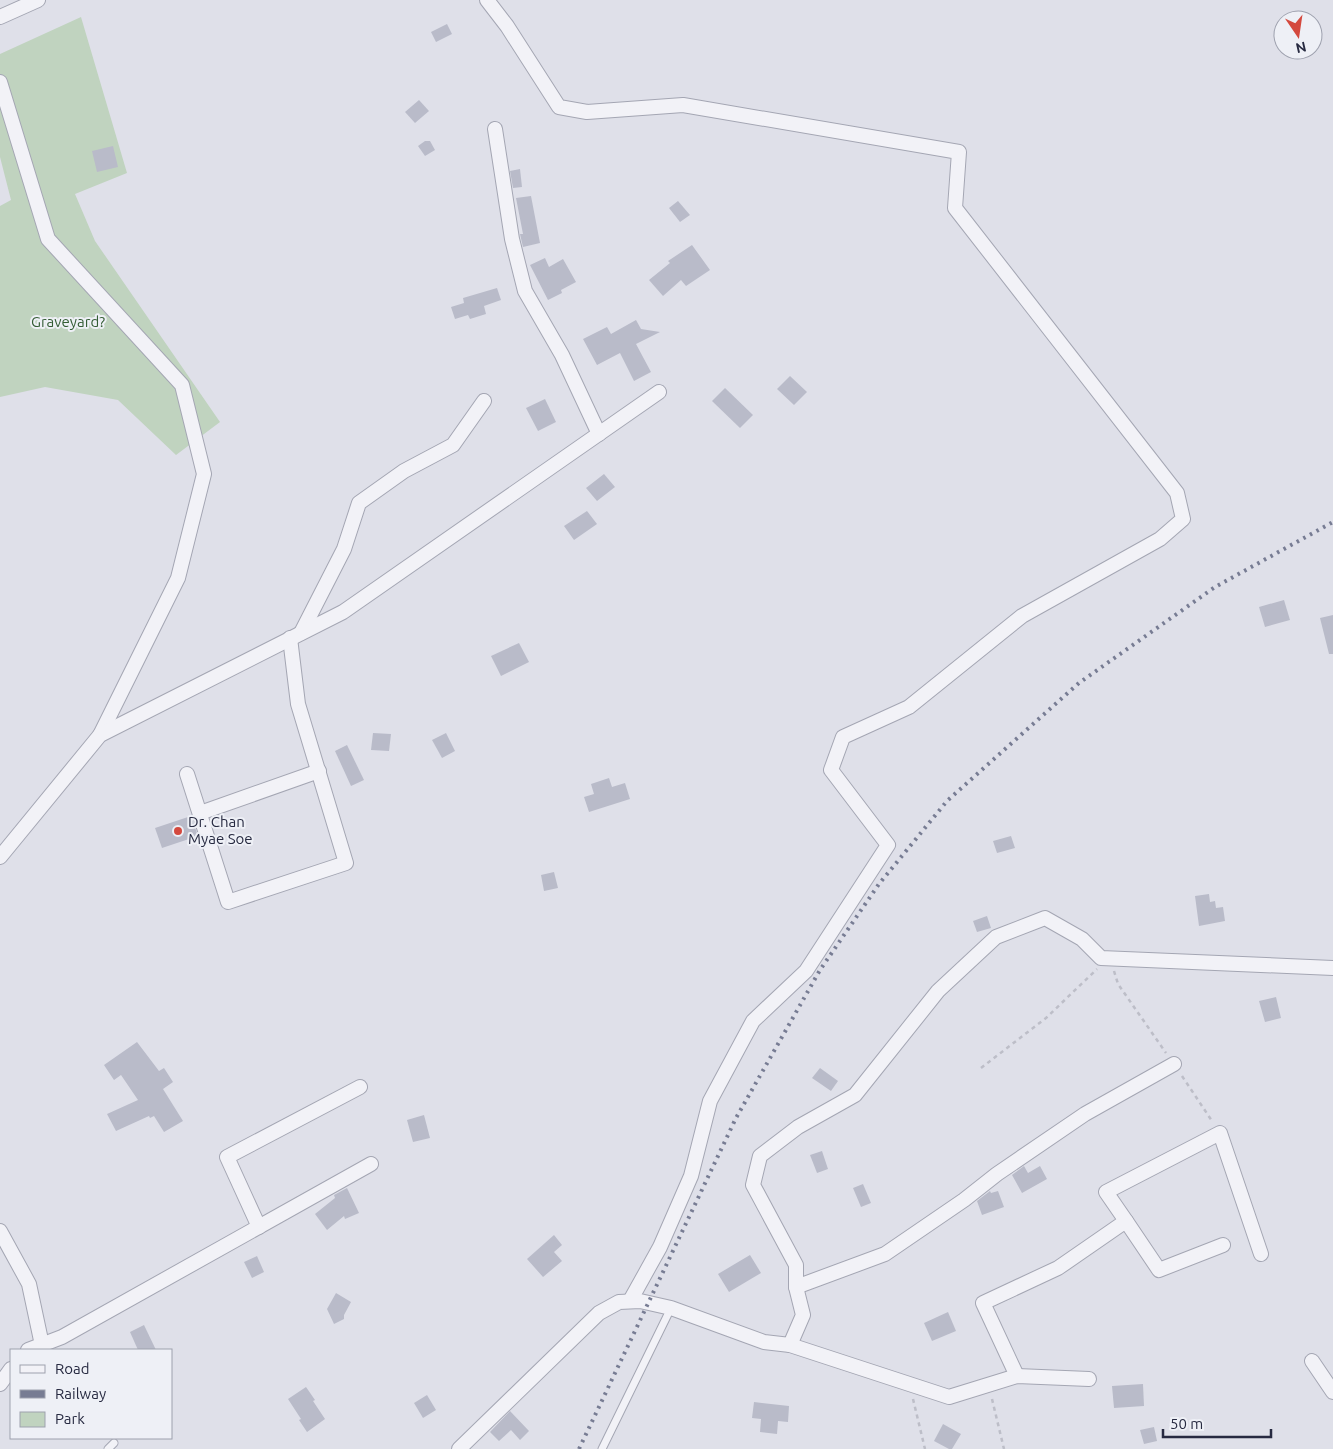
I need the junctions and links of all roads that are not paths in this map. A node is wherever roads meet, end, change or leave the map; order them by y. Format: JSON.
{"nodes":[{"id":1,"x":38,"y":0,"type":"edge"},
{"id":2,"x":487,"y":0,"type":"edge"},
{"id":3,"x":0,"y":17,"type":"edge"},
{"id":4,"x":0,"y":82,"type":"edge"},
{"id":5,"x":495,"y":129,"type":"dead end"},
{"id":6,"x":659,"y":392,"type":"dead end"},
{"id":7,"x":484,"y":401,"type":"dead end"},
{"id":8,"x":599,"y":434,"type":"junction"},
{"id":9,"x":295,"y":636,"type":"junction"},
{"id":10,"x":100,"y":735,"type":"junction"},
{"id":11,"x":319,"y":771,"type":"junction"},
{"id":12,"x":187,"y":774,"type":"dead end"},
{"id":13,"x":200,"y":813,"type":"junction"},
{"id":14,"x":0,"y":857,"type":"edge"},
{"id":15,"x":1333,"y":968,"type":"edge"},
{"id":16,"x":1174,"y":1064,"type":"road end"},
{"id":17,"x":360,"y":1087,"type":"dead end"},
{"id":18,"x":371,"y":1164,"type":"dead end"},
{"id":19,"x":1126,"y":1221,"type":"junction"},
{"id":20,"x":259,"y":1227,"type":"junction"},
{"id":21,"x":0,"y":1231,"type":"edge"},
{"id":22,"x":1223,"y":1245,"type":"dead end"},
{"id":23,"x":1261,"y":1254,"type":"dead end"},
{"id":24,"x":796,"y":1287,"type":"junction"},
{"id":25,"x":630,"y":1301,"type":"junction"},
{"id":26,"x":671,"y":1308,"type":"junction"},
{"id":27,"x":790,"y":1345,"type":"junction"},
{"id":28,"x":35,"y":1348,"type":"edge"},
{"id":29,"x":1312,"y":1361,"type":"dead end"},
{"id":30,"x":10,"y":1370,"type":"edge"},
{"id":31,"x":1017,"y":1376,"type":"junction"},
{"id":32,"x":1089,"y":1378,"type":"dead end"},
{"id":33,"x":0,"y":1384,"type":"edge"},
{"id":34,"x":1333,"y":1392,"type":"edge"},
{"id":35,"x":114,"y":1443,"type":"dead end"},
{"id":36,"x":108,"y":1449,"type":"edge"},
{"id":37,"x":459,"y":1449,"type":"edge"},
{"id":38,"x":602,"y":1449,"type":"edge"}],
"edges":[{"from":1,"to":3,"type":"street"},
{"from":2,"to":25,"type":"street"},
{"from":4,"to":10,"type":"street"},
{"from":5,"to":8,"type":"street"},
{"from":6,"to":8,"type":"street"},
{"from":7,"to":9,"type":"street"},
{"from":8,"to":9,"type":"street"},
{"from":9,"to":10,"type":"street"},
{"from":9,"to":11,"type":"street"},
{"from":10,"to":14,"type":"street"},
{"from":11,"to":13,"type":"street"},
{"from":11,"to":13,"type":"street"},
{"from":12,"to":13,"type":"street"},
{"from":15,"to":24,"type":"street"},
{"from":16,"to":24,"type":"street"},
{"from":17,"to":20,"type":"street"},
{"from":18,"to":20,"type":"street"},
{"from":19,"to":22,"type":"street"},
{"from":19,"to":23,"type":"street"},
{"from":19,"to":31,"type":"street"},
{"from":20,"to":28,"type":"street"},
{"from":21,"to":28,"type":"street"},
{"from":24,"to":27,"type":"street"},
{"from":25,"to":26,"type":"street"},
{"from":25,"to":37,"type":"street"},
{"from":26,"to":27,"type":"street"},
{"from":26,"to":38,"type":"lane"},
{"from":27,"to":31,"type":"street"},
{"from":29,"to":34,"type":"street"},
{"from":30,"to":33,"type":"street"},
{"from":31,"to":32,"type":"street"},
{"from":35,"to":36,"type":"lane"}]}
